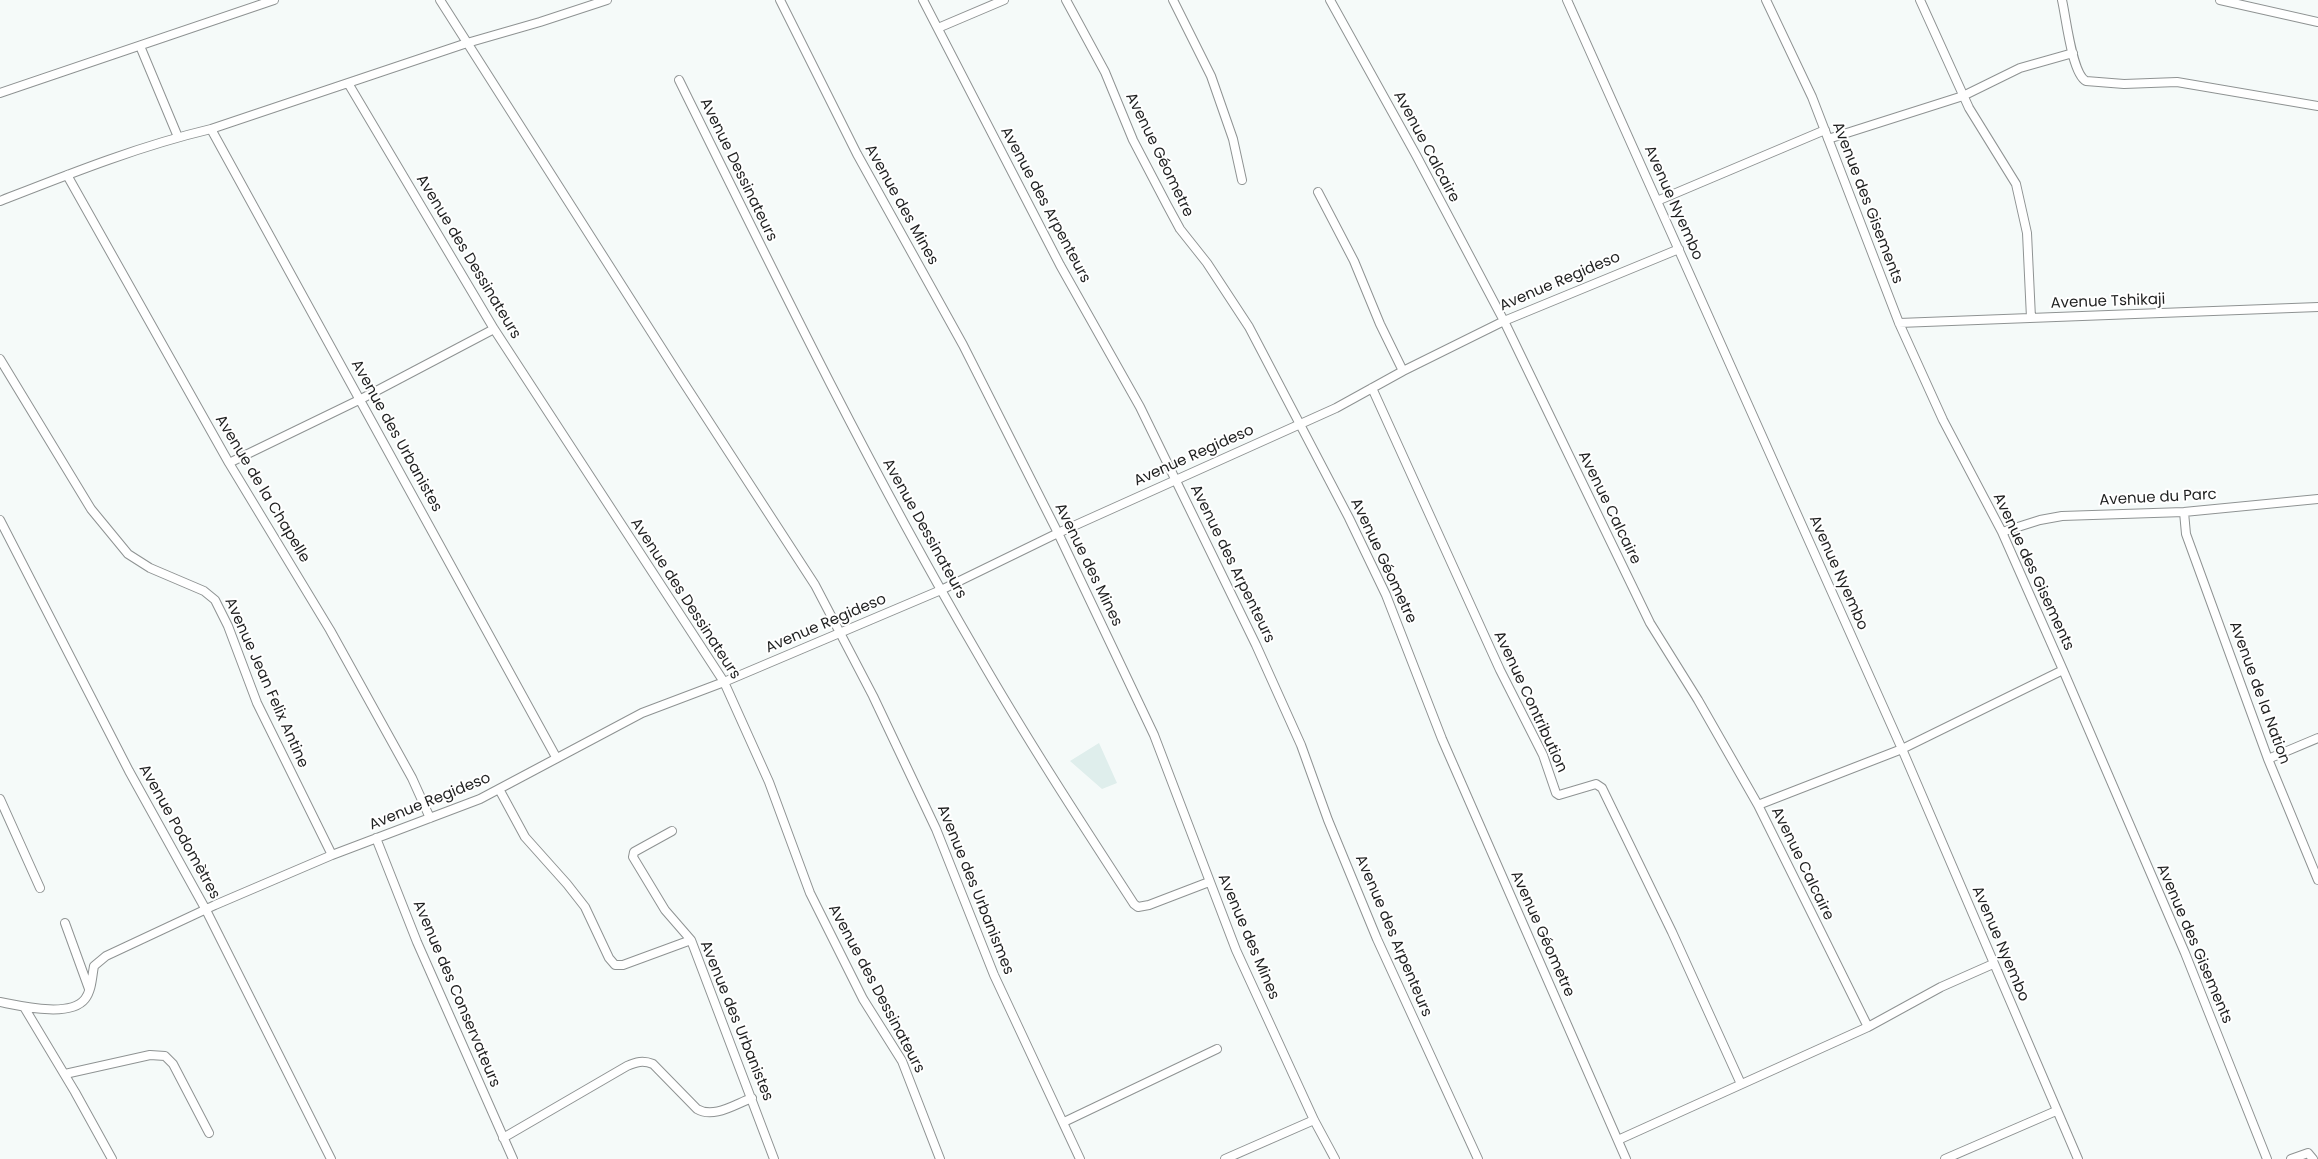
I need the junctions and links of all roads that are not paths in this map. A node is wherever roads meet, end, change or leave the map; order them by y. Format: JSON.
{"nodes":[{"id":1,"x":274,"y":0,"type":"edge"},
{"id":2,"x":440,"y":0,"type":"edge"},
{"id":3,"x":607,"y":0,"type":"edge"},
{"id":4,"x":780,"y":0,"type":"edge"},
{"id":5,"x":923,"y":0,"type":"edge"},
{"id":6,"x":1004,"y":0,"type":"edge"},
{"id":7,"x":1066,"y":0,"type":"edge"},
{"id":8,"x":1173,"y":0,"type":"edge"},
{"id":9,"x":1330,"y":0,"type":"edge"},
{"id":10,"x":1567,"y":0,"type":"edge"},
{"id":11,"x":1766,"y":0,"type":"edge"},
{"id":12,"x":1920,"y":0,"type":"edge"},
{"id":13,"x":2062,"y":0,"type":"edge"},
{"id":14,"x":2220,"y":0,"type":"edge"},
{"id":15,"x":2318,"y":22,"type":"edge"},
{"id":16,"x":938,"y":28,"type":"junction"},
{"id":17,"x":467,"y":43,"type":"junction"},
{"id":18,"x":140,"y":46,"type":"junction"},
{"id":19,"x":2073,"y":53,"type":"junction"},
{"id":20,"x":679,"y":80,"type":"dead end"},
{"id":21,"x":348,"y":83,"type":"junction"},
{"id":22,"x":0,"y":93,"type":"edge"},
{"id":23,"x":1963,"y":96,"type":"junction"},
{"id":24,"x":2318,"y":106,"type":"edge"},
{"id":25,"x":211,"y":129,"type":"junction"},
{"id":26,"x":1825,"y":130,"type":"junction"},
{"id":27,"x":178,"y":137,"type":"junction"},
{"id":28,"x":1828,"y":139,"type":"junction"},
{"id":29,"x":67,"y":174,"type":"junction"},
{"id":30,"x":1242,"y":180,"type":"dead end"},
{"id":31,"x":1318,"y":192,"type":"dead end"},
{"id":32,"x":0,"y":201,"type":"edge"},
{"id":33,"x":1657,"y":201,"type":"junction"},
{"id":34,"x":1679,"y":249,"type":"junction"},
{"id":35,"x":2318,"y":307,"type":"edge"},
{"id":36,"x":2031,"y":318,"type":"junction"},
{"id":37,"x":1504,"y":321,"type":"junction"},
{"id":38,"x":1899,"y":324,"type":"junction"},
{"id":39,"x":494,"y":329,"type":"junction"},
{"id":40,"x":0,"y":359,"type":"edge"},
{"id":41,"x":1403,"y":371,"type":"junction"},
{"id":42,"x":1372,"y":388,"type":"junction"},
{"id":43,"x":360,"y":399,"type":"junction"},
{"id":44,"x":1299,"y":425,"type":"junction"},
{"id":45,"x":230,"y":462,"type":"junction"},
{"id":46,"x":1176,"y":479,"type":"junction"},
{"id":47,"x":2318,"y":499,"type":"edge"},
{"id":48,"x":2184,"y":512,"type":"junction"},
{"id":49,"x":0,"y":520,"type":"edge"},
{"id":50,"x":2002,"y":532,"type":"junction"},
{"id":51,"x":1058,"y":533,"type":"junction"},
{"id":52,"x":941,"y":590,"type":"junction"},
{"id":53,"x":840,"y":632,"type":"junction"},
{"id":54,"x":2063,"y":670,"type":"junction"},
{"id":55,"x":724,"y":682,"type":"junction"},
{"id":56,"x":2318,"y":738,"type":"edge"},
{"id":57,"x":1902,"y":749,"type":"junction"},
{"id":58,"x":556,"y":757,"type":"junction"},
{"id":59,"x":2268,"y":759,"type":"junction"},
{"id":60,"x":499,"y":789,"type":"junction"},
{"id":61,"x":0,"y":799,"type":"edge"},
{"id":62,"x":1758,"y":805,"type":"junction"},
{"id":63,"x":430,"y":818,"type":"junction"},
{"id":64,"x":672,"y":831,"type":"dead end"},
{"id":65,"x":376,"y":838,"type":"junction"},
{"id":66,"x":332,"y":855,"type":"junction"},
{"id":67,"x":2317,"y":875,"type":"edge"},
{"id":68,"x":1209,"y":882,"type":"junction"},
{"id":69,"x":40,"y":888,"type":"dead end"},
{"id":70,"x":206,"y":910,"type":"junction"},
{"id":71,"x":65,"y":923,"type":"dead end"},
{"id":72,"x":691,"y":940,"type":"junction"},
{"id":73,"x":1993,"y":964,"type":"junction"},
{"id":74,"x":89,"y":991,"type":"junction"},
{"id":75,"x":0,"y":1002,"type":"edge"},
{"id":76,"x":24,"y":1007,"type":"junction"},
{"id":77,"x":1868,"y":1027,"type":"junction"},
{"id":78,"x":1217,"y":1049,"type":"dead end"},
{"id":79,"x":65,"y":1074,"type":"junction"},
{"id":80,"x":1741,"y":1084,"type":"junction"},
{"id":81,"x":752,"y":1098,"type":"junction"},
{"id":82,"x":2056,"y":1111,"type":"junction"},
{"id":83,"x":1314,"y":1120,"type":"junction"},
{"id":84,"x":1064,"y":1122,"type":"junction"},
{"id":85,"x":210,"y":1133,"type":"dead end"},
{"id":86,"x":503,"y":1138,"type":"junction"},
{"id":87,"x":1618,"y":1140,"type":"junction"},
{"id":88,"x":112,"y":1159,"type":"edge"},
{"id":89,"x":331,"y":1159,"type":"edge"},
{"id":90,"x":512,"y":1159,"type":"edge"},
{"id":91,"x":774,"y":1159,"type":"edge"},
{"id":92,"x":940,"y":1159,"type":"edge"},
{"id":93,"x":1080,"y":1159,"type":"edge"},
{"id":94,"x":1225,"y":1159,"type":"edge"},
{"id":95,"x":1335,"y":1159,"type":"edge"},
{"id":96,"x":1478,"y":1159,"type":"edge"},
{"id":97,"x":1626,"y":1159,"type":"edge"},
{"id":98,"x":1944,"y":1159,"type":"edge"},
{"id":99,"x":2078,"y":1159,"type":"edge"},
{"id":100,"x":2267,"y":1159,"type":"edge"},
{"id":101,"x":2291,"y":1159,"type":"edge"},
{"id":102,"x":2313,"y":1159,"type":"edge"}],
"edges":[{"from":1,"to":18,"type":"street"},
{"from":2,"to":17,"type":"street"},
{"from":3,"to":17,"type":"street"},
{"from":4,"to":51,"type":"street","name":"Avenue des Mines"},
{"from":5,"to":16,"type":"street","name":"Avenue des Arpenteurs"},
{"from":6,"to":16,"type":"street"},
{"from":7,"to":44,"type":"street","name":"Avenue Géometre"},
{"from":8,"to":30,"type":"street"},
{"from":9,"to":37,"type":"street","name":"Avenue Calcaire"},
{"from":10,"to":33,"type":"street","name":"Avenue Nyembo"},
{"from":11,"to":26,"type":"street","name":"Avenue des Gisements"},
{"from":12,"to":23,"type":"street"},
{"from":13,"to":19,"type":"street"},
{"from":14,"to":15,"type":"street"},
{"from":16,"to":46,"type":"street","name":"Avenue des Arpenteurs"},
{"from":17,"to":21,"type":"street"},
{"from":17,"to":53,"type":"street"},
{"from":18,"to":22,"type":"street"},
{"from":18,"to":27,"type":"street"},
{"from":19,"to":23,"type":"street"},
{"from":19,"to":24,"type":"street"},
{"from":20,"to":52,"type":"street","name":"Avenue Dessinateurs"},
{"from":21,"to":25,"type":"street"},
{"from":21,"to":39,"type":"street","name":"Avenue des Dessinateurs"},
{"from":23,"to":28,"type":"street"},
{"from":23,"to":36,"type":"street"},
{"from":25,"to":27,"type":"street"},
{"from":25,"to":43,"type":"street","name":"Avenue des Urbanistes"},
{"from":26,"to":28,"type":"street","name":"Avenue des Gisements"},
{"from":26,"to":33,"type":"street"},
{"from":27,"to":29,"type":"street"},
{"from":28,"to":38,"type":"street","name":"Avenue des Gisements"},
{"from":29,"to":32,"type":"street"},
{"from":29,"to":45,"type":"street","name":"Avenue de la Chapelle"},
{"from":31,"to":41,"type":"street"},
{"from":33,"to":34,"type":"street","name":"Avenue Nyembo"},
{"from":34,"to":37,"type":"street","name":"Avenue Regideso"},
{"from":34,"to":57,"type":"street","name":"Avenue Nyembo"},
{"from":35,"to":36,"type":"street","name":"Avenue Tshikaji"},
{"from":36,"to":38,"type":"street","name":"Avenue Tshikaji"},
{"from":37,"to":41,"type":"street","name":"Avenue Regideso"},
{"from":37,"to":62,"type":"street","name":"Avenue Calcaire"},
{"from":38,"to":50,"type":"street","name":"Avenue des Gisements"},
{"from":39,"to":43,"type":"street"},
{"from":39,"to":55,"type":"street","name":"Avenue des Dessinateurs"},
{"from":40,"to":66,"type":"street","name":"Avenue Jean Felix Antine"},
{"from":41,"to":42,"type":"street","name":"Avenue Regideso"},
{"from":42,"to":44,"type":"street","name":"Avenue Regideso"},
{"from":42,"to":80,"type":"street","name":"Avenue Contribution"},
{"from":43,"to":45,"type":"street"},
{"from":43,"to":58,"type":"street","name":"Avenue des Urbanistes"},
{"from":44,"to":46,"type":"street","name":"Avenue Regideso"},
{"from":44,"to":87,"type":"street","name":"Avenue Géometre"},
{"from":45,"to":63,"type":"street","name":"Avenue de la Chapelle"},
{"from":46,"to":51,"type":"street","name":"Avenue Regideso"},
{"from":46,"to":96,"type":"street","name":"Avenue des Arpenteurs"},
{"from":47,"to":48,"type":"street","name":"Avenue du Parc"},
{"from":48,"to":50,"type":"street","name":"Avenue du Parc"},
{"from":48,"to":59,"type":"street","name":"Avenue de la Nation"},
{"from":49,"to":70,"type":"street","name":"Avenue Podomètres"},
{"from":50,"to":54,"type":"street","name":"Avenue des Gisements"},
{"from":51,"to":52,"type":"street","name":"Avenue Regideso"},
{"from":51,"to":68,"type":"street","name":"Avenue des Mines"},
{"from":52,"to":53,"type":"street","name":"Avenue Regideso"},
{"from":52,"to":68,"type":"street","name":"Avenue Dessinateurs"},
{"from":53,"to":55,"type":"street","name":"Avenue Regideso"},
{"from":53,"to":84,"type":"street","name":"Avenue des Urbanismes"},
{"from":54,"to":57,"type":"street"},
{"from":54,"to":100,"type":"street","name":"Avenue des Gisements"},
{"from":55,"to":58,"type":"street","name":"Avenue Regideso"},
{"from":55,"to":92,"type":"street","name":"Avenue des Dessinateurs"},
{"from":56,"to":59,"type":"street"},
{"from":57,"to":62,"type":"street"},
{"from":57,"to":73,"type":"street","name":"Avenue Nyembo"},
{"from":58,"to":60,"type":"street","name":"Avenue Regideso"},
{"from":59,"to":67,"type":"street","name":"Avenue de la Nation"},
{"from":60,"to":63,"type":"street","name":"Avenue Regideso"},
{"from":60,"to":72,"type":"street","name":"Avenue des Urbanistes"},
{"from":61,"to":69,"type":"street"},
{"from":62,"to":77,"type":"street","name":"Avenue Calcaire"},
{"from":63,"to":65,"type":"street","name":"Avenue Regideso"},
{"from":64,"to":72,"type":"street"},
{"from":65,"to":66,"type":"street","name":"Avenue Regideso"},
{"from":65,"to":86,"type":"street","name":"Avenue des Conservateurs"},
{"from":66,"to":70,"type":"street","name":"Avenue Regideso"},
{"from":68,"to":83,"type":"street","name":"Avenue des Mines"},
{"from":70,"to":74,"type":"street","name":"Avenue Regideso"},
{"from":70,"to":89,"type":"street","name":"Avenue Podomètres"},
{"from":71,"to":74,"type":"street"},
{"from":72,"to":81,"type":"street","name":"Avenue des Urbanistes"},
{"from":73,"to":77,"type":"street"},
{"from":73,"to":82,"type":"street","name":"Avenue Nyembo"},
{"from":74,"to":76,"type":"street"},
{"from":75,"to":76,"type":"street"},
{"from":76,"to":79,"type":"street"},
{"from":77,"to":80,"type":"street"},
{"from":78,"to":84,"type":"street"},
{"from":79,"to":85,"type":"street"},
{"from":79,"to":88,"type":"street"},
{"from":80,"to":87,"type":"street"},
{"from":81,"to":86,"type":"street"},
{"from":81,"to":91,"type":"street","name":"Avenue des Urbanistes"},
{"from":82,"to":98,"type":"street"},
{"from":82,"to":99,"type":"street","name":"Avenue Nyembo"},
{"from":83,"to":94,"type":"street"},
{"from":83,"to":95,"type":"street","name":"Avenue des Mines"},
{"from":84,"to":93,"type":"street","name":"Avenue des Urbanismes"},
{"from":86,"to":90,"type":"street","name":"Avenue des Conservateurs"},
{"from":87,"to":97,"type":"street","name":"Avenue Géometre"},
{"from":101,"to":102,"type":"street"}]}
